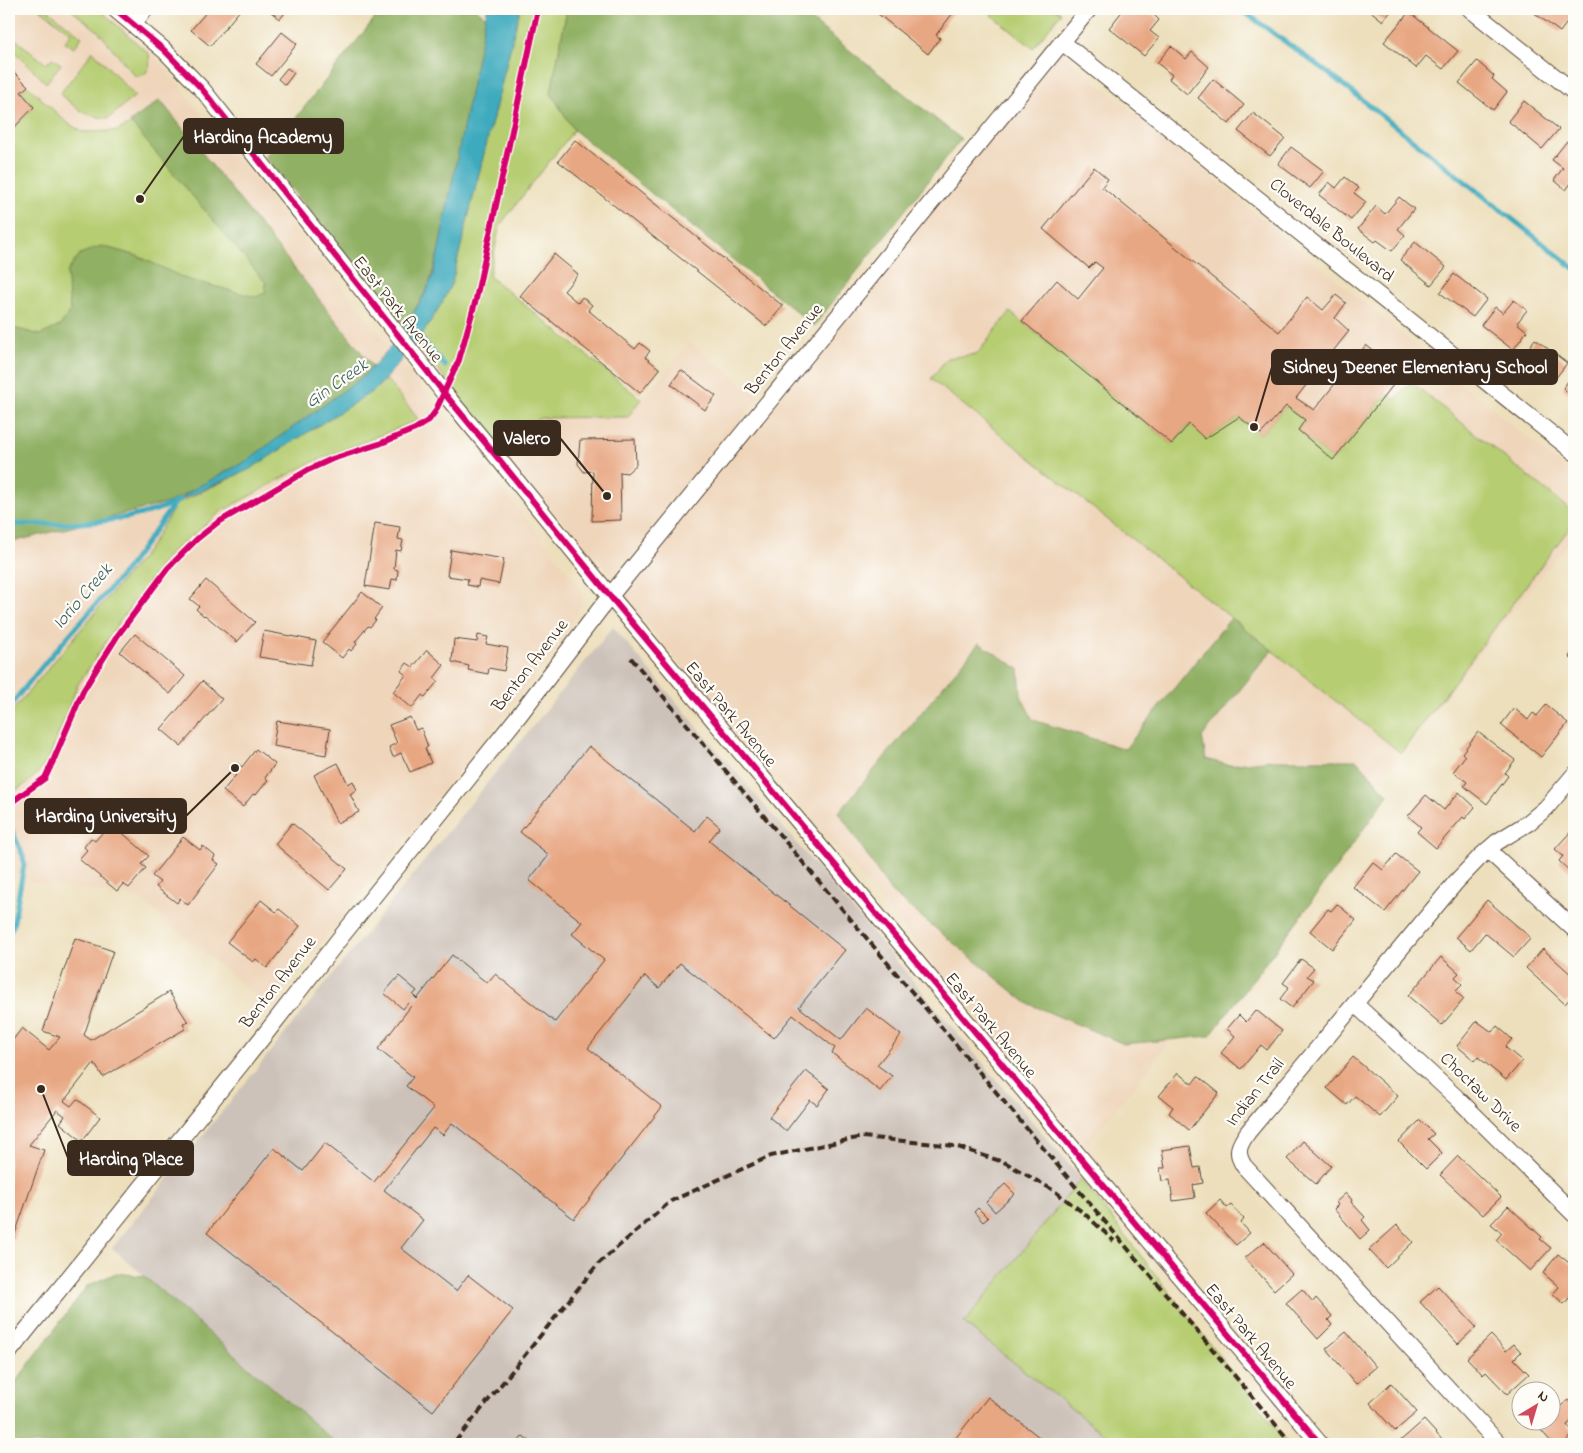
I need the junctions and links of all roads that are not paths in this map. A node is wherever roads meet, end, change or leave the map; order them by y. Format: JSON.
{"nodes":[{"id":1,"x":115,"y":9,"type":"edge"},
{"id":2,"x":145,"y":9,"type":"edge"},
{"id":3,"x":1089,"y":9,"type":"edge"},
{"id":4,"x":1470,"y":9,"type":"edge"},
{"id":5,"x":133,"y":24,"type":"junction"},
{"id":6,"x":1062,"y":42,"type":"junction"},
{"id":7,"x":1574,"y":92,"type":"edge"},
{"id":8,"x":1574,"y":452,"type":"edge"},
{"id":9,"x":610,"y":596,"type":"junction"},
{"id":10,"x":1574,"y":776,"type":"edge"},
{"id":11,"x":1488,"y":850,"type":"junction"},
{"id":12,"x":1574,"y":929,"type":"edge"},
{"id":13,"x":1356,"y":1004,"type":"junction"},
{"id":14,"x":1574,"y":1214,"type":"edge"},
{"id":15,"x":9,"y":1352,"type":"edge"},
{"id":16,"x":1320,"y":1444,"type":"edge"},
{"id":17,"x":1499,"y":1444,"type":"edge"}],
"edges":[{"from":1,"to":5,"type":"street","name":"East Park Avenue"},
{"from":2,"to":5,"type":"street"},
{"from":3,"to":6,"type":"street","name":"Benton Avenue"},
{"from":4,"to":7,"type":"street"},
{"from":5,"to":9,"type":"street","name":"East Park Avenue"},
{"from":6,"to":8,"type":"street","name":"Cloverdale Boulevard"},
{"from":6,"to":9,"type":"street","name":"Benton Avenue"},
{"from":9,"to":15,"type":"street","name":"Benton Avenue"},
{"from":9,"to":16,"type":"street","name":"East Park Avenue"},
{"from":10,"to":11,"type":"street","name":"Indian Trail"},
{"from":11,"to":12,"type":"street"},
{"from":11,"to":13,"type":"street","name":"Indian Trail"},
{"from":13,"to":14,"type":"street","name":"Choctaw Drive"},
{"from":13,"to":17,"type":"street","name":"Indian Trail"}]}
